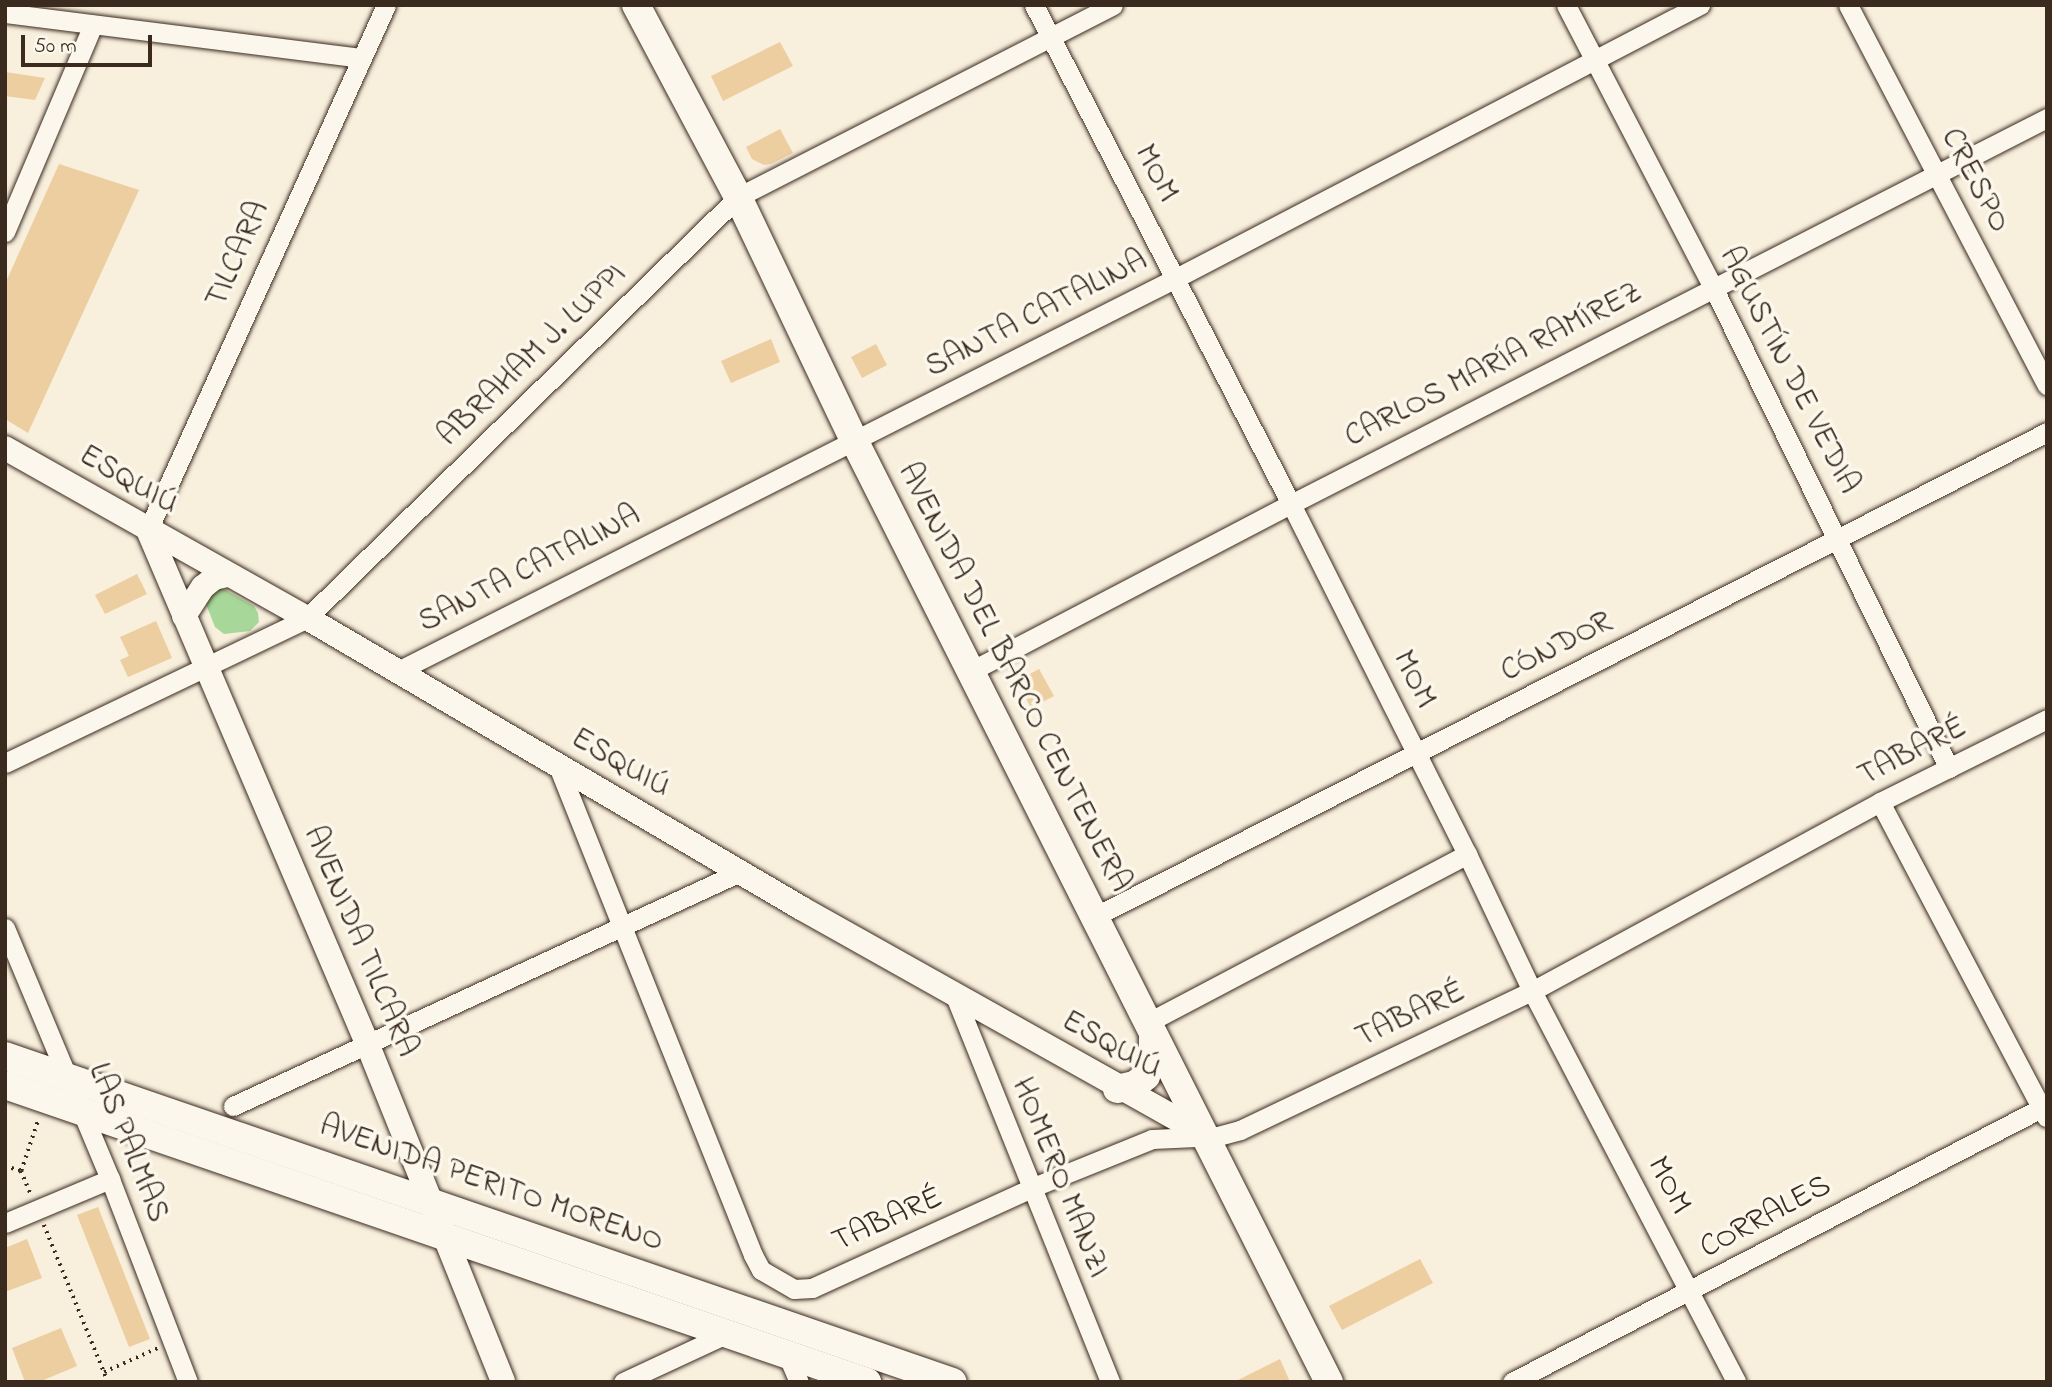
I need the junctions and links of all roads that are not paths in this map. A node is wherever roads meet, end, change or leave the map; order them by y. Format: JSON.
{"nodes":[{"id":1,"x":386,"y":5,"type":"edge"},
{"id":2,"x":636,"y":5,"type":"edge"},
{"id":3,"x":1034,"y":5,"type":"edge"},
{"id":4,"x":1114,"y":5,"type":"edge"},
{"id":5,"x":1566,"y":5,"type":"edge"},
{"id":6,"x":1700,"y":5,"type":"edge"},
{"id":7,"x":1848,"y":5,"type":"edge"},
{"id":8,"x":5,"y":13,"type":"edge"},
{"id":9,"x":93,"y":25,"type":"junction"},
{"id":10,"x":1050,"y":37,"type":"junction"},
{"id":11,"x":361,"y":58,"type":"junction"},
{"id":12,"x":1595,"y":58,"type":"junction"},
{"id":13,"x":2047,"y":118,"type":"edge"},
{"id":14,"x":1937,"y":174,"type":"junction"},
{"id":15,"x":738,"y":197,"type":"junction"},
{"id":16,"x":5,"y":232,"type":"edge"},
{"id":17,"x":1176,"y":278,"type":"junction"},
{"id":18,"x":1713,"y":288,"type":"junction"},
{"id":19,"x":2047,"y":385,"type":"edge"},
{"id":20,"x":2047,"y":432,"type":"edge"},
{"id":21,"x":854,"y":440,"type":"junction"},
{"id":22,"x":5,"y":448,"type":"edge"},
{"id":23,"x":1291,"y":504,"type":"junction"},
{"id":24,"x":148,"y":530,"type":"junction"},
{"id":25,"x":1838,"y":538,"type":"junction"},
{"id":26,"x":227,"y":575,"type":"junction"},
{"id":27,"x":184,"y":616,"type":"junction"},
{"id":28,"x":307,"y":618,"type":"junction"},
{"id":29,"x":206,"y":667,"type":"junction"},
{"id":30,"x":971,"y":671,"type":"junction"},
{"id":31,"x":396,"y":672,"type":"junction"},
{"id":32,"x":2047,"y":719,"type":"edge"},
{"id":33,"x":1416,"y":752,"type":"junction"},
{"id":34,"x":5,"y":763,"type":"edge"},
{"id":35,"x":558,"y":766,"type":"junction"},
{"id":36,"x":1949,"y":768,"type":"junction"},
{"id":37,"x":1880,"y":802,"type":"junction"},
{"id":38,"x":1467,"y":854,"type":"junction"},
{"id":39,"x":740,"y":872,"type":"junction"},
{"id":40,"x":1094,"y":917,"type":"junction"},
{"id":41,"x":622,"y":924,"type":"junction"},
{"id":42,"x":5,"y":928,"type":"edge"},
{"id":43,"x":1532,"y":991,"type":"junction"},
{"id":44,"x":955,"y":996,"type":"junction"},
{"id":45,"x":1150,"y":1029,"type":"junction"},
{"id":46,"x":367,"y":1043,"type":"junction"},
{"id":47,"x":5,"y":1056,"type":"edge"},
{"id":48,"x":69,"y":1078,"type":"junction"},
{"id":49,"x":5,"y":1085,"type":"edge"},
{"id":50,"x":1118,"y":1089,"type":"junction"},
{"id":51,"x":233,"y":1106,"type":"dead end"},
{"id":52,"x":2045,"y":1110,"type":"edge"},
{"id":53,"x":82,"y":1111,"type":"junction"},
{"id":54,"x":1203,"y":1134,"type":"junction"},
{"id":55,"x":110,"y":1179,"type":"junction"},
{"id":56,"x":1031,"y":1188,"type":"junction"},
{"id":57,"x":430,"y":1201,"type":"junction"},
{"id":58,"x":5,"y":1223,"type":"edge"},
{"id":59,"x":447,"y":1238,"type":"junction"},
{"id":60,"x":1689,"y":1291,"type":"junction"},
{"id":61,"x":726,"y":1334,"type":"junction"},
{"id":62,"x":787,"y":1354,"type":"junction"},
{"id":63,"x":188,"y":1382,"type":"edge"},
{"id":64,"x":503,"y":1382,"type":"edge"},
{"id":65,"x":623,"y":1382,"type":"edge"},
{"id":66,"x":799,"y":1382,"type":"edge"},
{"id":67,"x":867,"y":1382,"type":"edge"},
{"id":68,"x":953,"y":1382,"type":"edge"},
{"id":69,"x":1110,"y":1382,"type":"edge"},
{"id":70,"x":1329,"y":1382,"type":"edge"},
{"id":71,"x":1512,"y":1382,"type":"edge"},
{"id":72,"x":1736,"y":1382,"type":"edge"}],
"edges":[{"from":1,"to":11,"type":"street","name":"TILCARA"},
{"from":2,"to":15,"type":"main road","name":"AVENIDA DEL BARCO CENTENERA"},
{"from":3,"to":10,"type":"street","name":"MOM"},
{"from":4,"to":10,"type":"street","name":"ABRAHAM J. LUPPI"},
{"from":5,"to":12,"type":"street","name":"AGUSTÍN DE VEDIA"},
{"from":6,"to":12,"type":"street","name":"SANTA CATALINA"},
{"from":7,"to":14,"type":"street","name":"CRESPO"},
{"from":8,"to":9,"type":"street"},
{"from":9,"to":11,"type":"street"},
{"from":9,"to":16,"type":"street"},
{"from":10,"to":15,"type":"street","name":"ABRAHAM J. LUPPI"},
{"from":10,"to":17,"type":"street","name":"MOM"},
{"from":11,"to":24,"type":"street","name":"TILCARA"},
{"from":12,"to":17,"type":"street","name":"SANTA CATALINA"},
{"from":12,"to":18,"type":"street","name":"AGUSTÍN DE VEDIA"},
{"from":13,"to":14,"type":"street","name":"CARLOS MARÍA RAMÍREZ"},
{"from":14,"to":18,"type":"street","name":"CARLOS MARÍA RAMÍREZ"},
{"from":14,"to":19,"type":"street","name":"CRESPO"},
{"from":15,"to":21,"type":"main road","name":"AVENIDA DEL BARCO CENTENERA"},
{"from":15,"to":28,"type":"street","name":"ABRAHAM J. LUPPI"},
{"from":17,"to":21,"type":"street","name":"SANTA CATALINA"},
{"from":17,"to":23,"type":"street","name":"MOM"},
{"from":18,"to":23,"type":"street","name":"CARLOS MARÍA RAMÍREZ"},
{"from":18,"to":25,"type":"street","name":"AGUSTÍN DE VEDIA"},
{"from":20,"to":25,"type":"street","name":"CÓNDOR"},
{"from":21,"to":30,"type":"main road","name":"AVENIDA DEL BARCO CENTENERA"},
{"from":21,"to":31,"type":"street","name":"SANTA CATALINA"},
{"from":22,"to":24,"type":"street","name":"ESQUIÚ"},
{"from":23,"to":30,"type":"street","name":"CARLOS MARÍA RAMÍREZ"},
{"from":23,"to":33,"type":"street","name":"MOM"},
{"from":24,"to":26,"type":"street","name":"ESQUIÚ"},
{"from":24,"to":27,"type":"street","name":"AVENIDA TILCARA"},
{"from":25,"to":33,"type":"street","name":"CÓNDOR"},
{"from":25,"to":36,"type":"street","name":"AGUSTÍN DE VEDIA"},
{"from":26,"to":27,"type":"street"},
{"from":26,"to":28,"type":"street","name":"ESQUIÚ"},
{"from":27,"to":29,"type":"street","name":"AVENIDA TILCARA"},
{"from":28,"to":29,"type":"street","name":"ABRAHAM J. LUPPI"},
{"from":28,"to":31,"type":"street","name":"ESQUIÚ"},
{"from":29,"to":34,"type":"street","name":"ABRAHAM J. LUPPI"},
{"from":29,"to":46,"type":"street","name":"AVENIDA TILCARA"},
{"from":30,"to":40,"type":"main road","name":"AVENIDA DEL BARCO CENTENERA"},
{"from":31,"to":35,"type":"street","name":"ESQUIÚ"},
{"from":32,"to":36,"type":"street","name":"TABARÉ"},
{"from":33,"to":38,"type":"street","name":"MOM"},
{"from":33,"to":40,"type":"street","name":"CÓNDOR"},
{"from":35,"to":39,"type":"street","name":"ESQUIÚ"},
{"from":35,"to":41,"type":"street"},
{"from":36,"to":37,"type":"street","name":"TABARÉ"},
{"from":37,"to":43,"type":"street","name":"TABARÉ"},
{"from":37,"to":52,"type":"street"},
{"from":38,"to":43,"type":"street","name":"MOM"},
{"from":38,"to":45,"type":"street"},
{"from":39,"to":41,"type":"street"},
{"from":39,"to":44,"type":"street","name":"ESQUIÚ"},
{"from":40,"to":45,"type":"main road","name":"AVENIDA DEL BARCO CENTENERA"},
{"from":41,"to":46,"type":"street"},
{"from":41,"to":56,"type":"street","name":"TABARÉ"},
{"from":42,"to":48,"type":"street","name":"LAS PALMAS"},
{"from":43,"to":54,"type":"street","name":"TABARÉ"},
{"from":43,"to":60,"type":"street","name":"MOM"},
{"from":44,"to":50,"type":"street","name":"ESQUIÚ"},
{"from":44,"to":56,"type":"street","name":"HOMERO MANZI"},
{"from":45,"to":50,"type":"main road"},
{"from":45,"to":54,"type":"main road","name":"AVENIDA DEL BARCO CENTENERA"},
{"from":46,"to":51,"type":"street"},
{"from":46,"to":57,"type":"street","name":"AVENIDA TILCARA"},
{"from":47,"to":48,"type":"main road","name":"AVENIDA PERITO MORENO"},
{"from":48,"to":53,"type":"street","name":"LAS PALMAS"},
{"from":48,"to":57,"type":"main road","name":"AVENIDA PERITO MORENO"},
{"from":49,"to":53,"type":"main road","name":"AVENIDA PERITO MORENO"},
{"from":50,"to":54,"type":"street","name":"ESQUIÚ"},
{"from":52,"to":60,"type":"street","name":"CORRALES"},
{"from":53,"to":55,"type":"street","name":"LAS PALMAS"},
{"from":53,"to":59,"type":"main road","name":"AVENIDA PERITO MORENO"},
{"from":54,"to":56,"type":"street","name":"TABARÉ"},
{"from":54,"to":70,"type":"main road","name":"AVENIDA DEL BARCO CENTENERA"},
{"from":55,"to":58,"type":"street"},
{"from":55,"to":63,"type":"street","name":"LAS PALMAS"},
{"from":56,"to":69,"type":"street","name":"HOMERO MANZI"},
{"from":57,"to":59,"type":"street","name":"AVENIDA TILCARA"},
{"from":57,"to":68,"type":"main road","name":"AVENIDA PERITO MORENO"},
{"from":59,"to":61,"type":"main road","name":"AVENIDA PERITO MORENO"},
{"from":59,"to":64,"type":"street","name":"AVENIDA TILCARA"},
{"from":60,"to":71,"type":"street","name":"CORRALES"},
{"from":60,"to":72,"type":"street","name":"MOM"},
{"from":61,"to":62,"type":"main road","name":"AVENIDA PERITO MORENO"},
{"from":61,"to":65,"type":"street"},
{"from":62,"to":66,"type":"street"},
{"from":62,"to":67,"type":"main road","name":"AVENIDA PERITO MORENO"}]}
